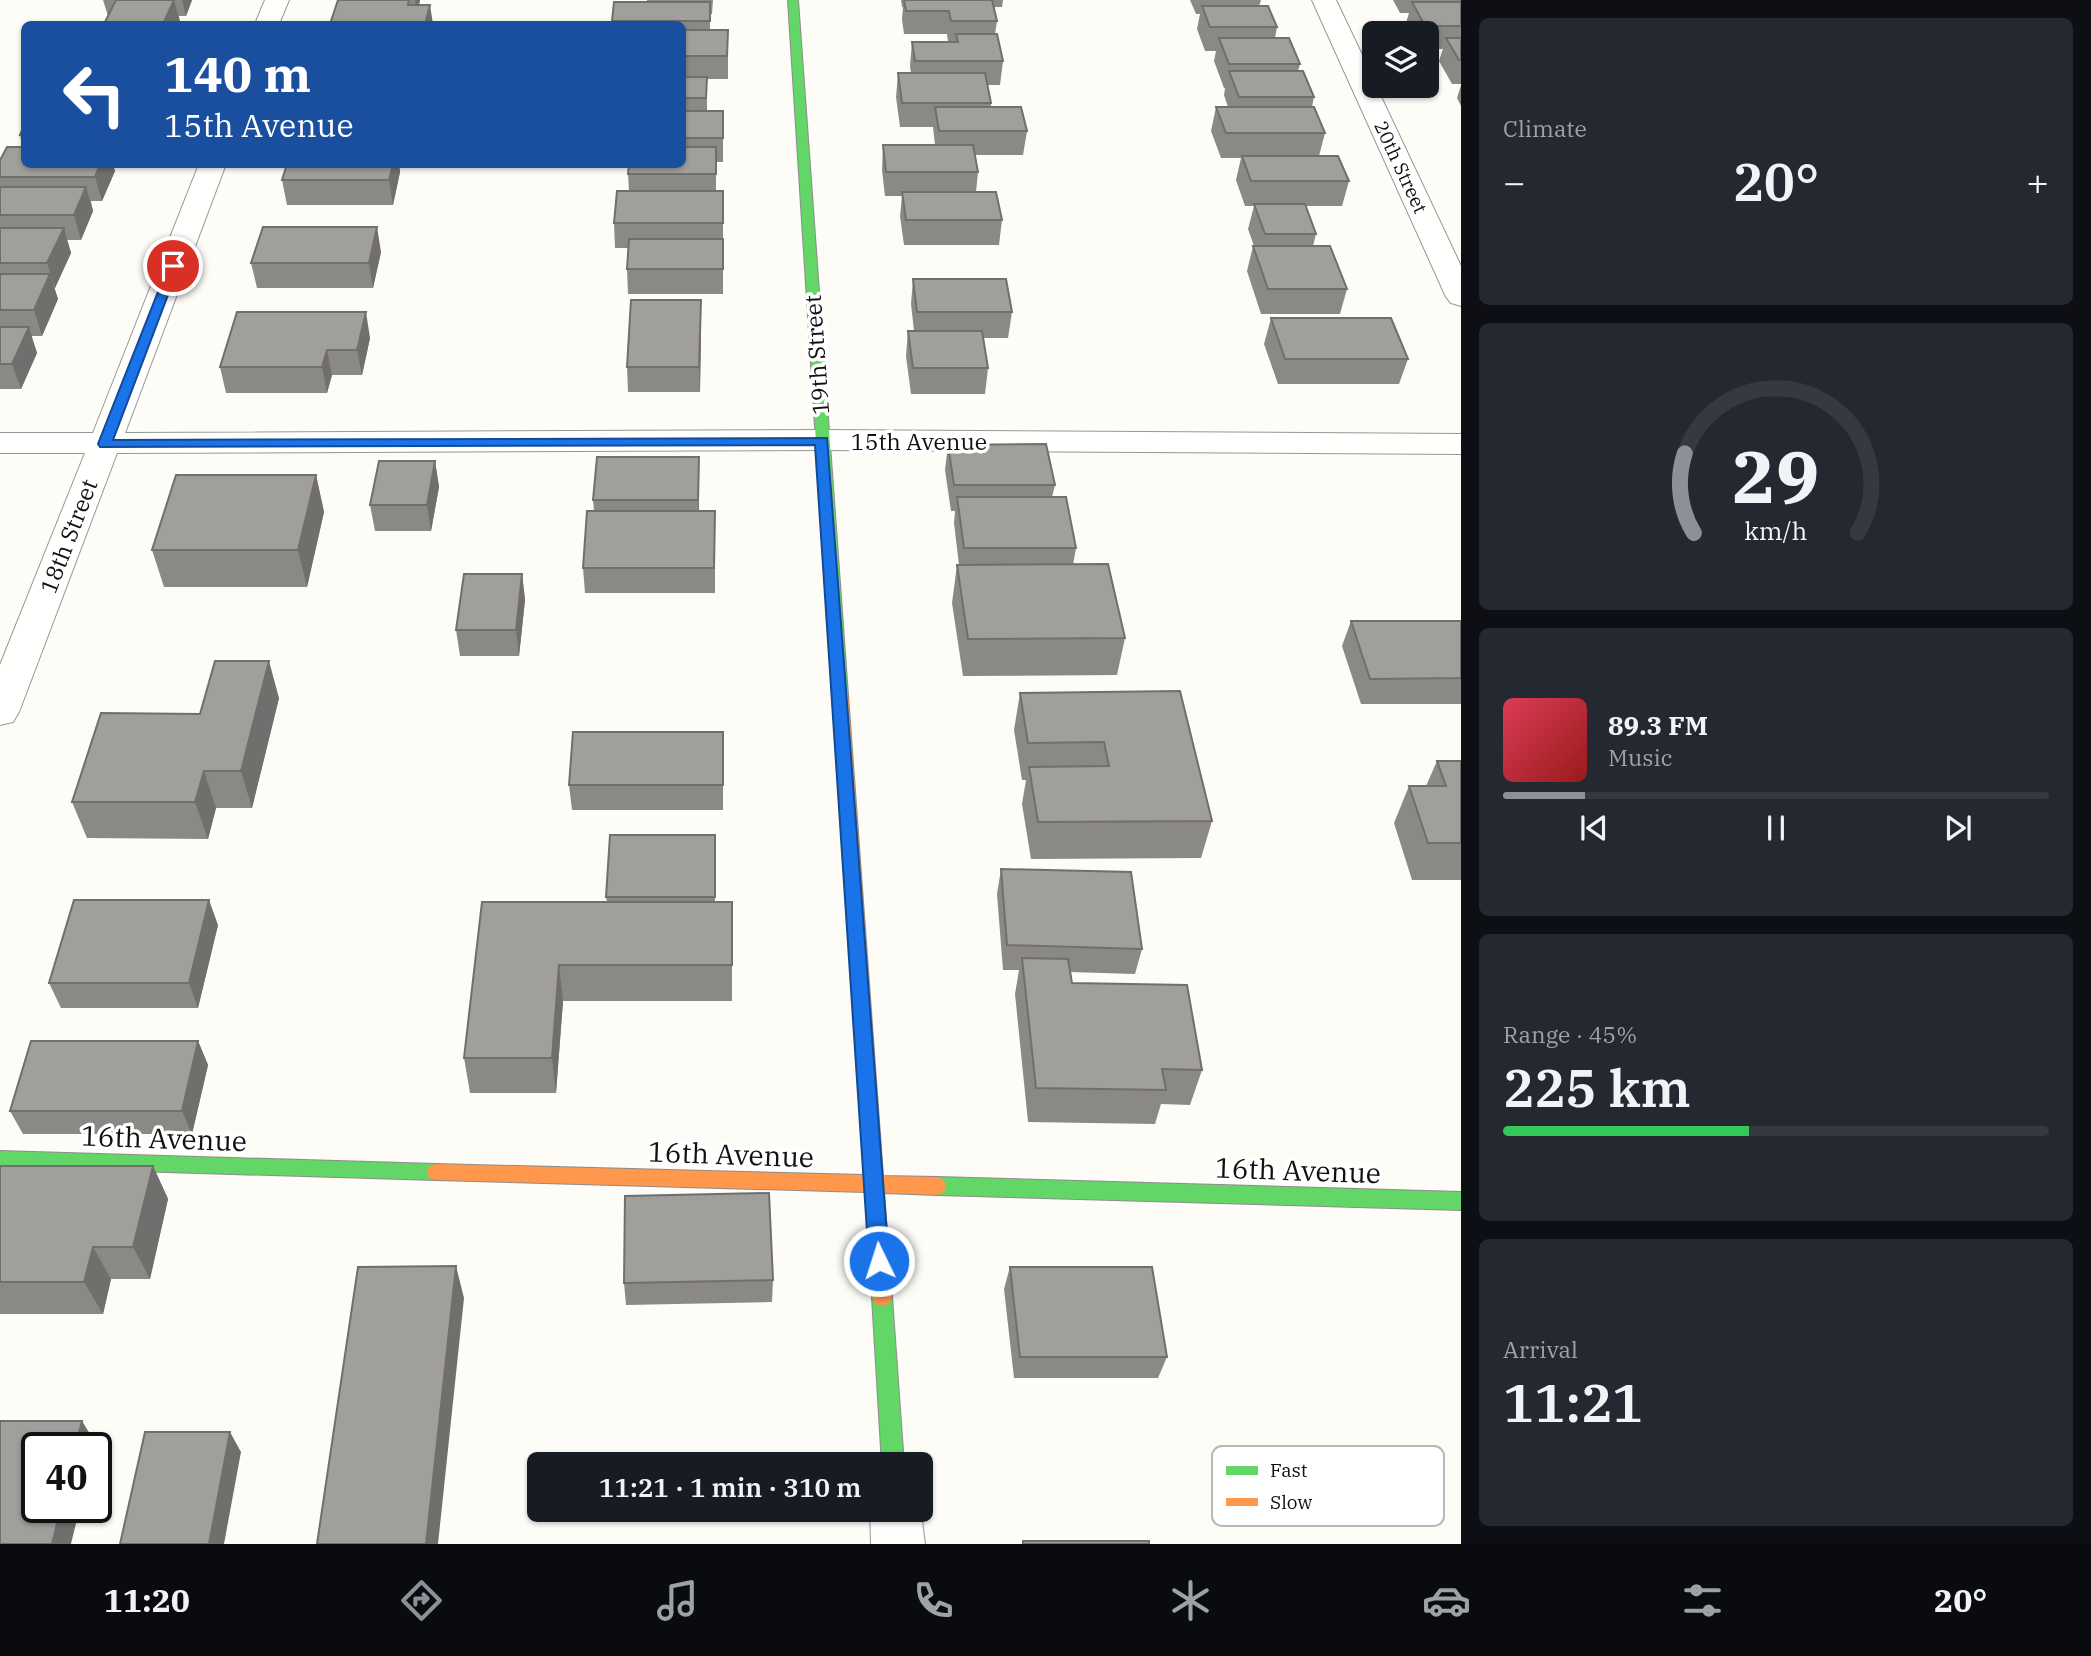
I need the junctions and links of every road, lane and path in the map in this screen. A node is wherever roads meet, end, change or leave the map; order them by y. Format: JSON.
{"nodes":[{"id":1,"x":277,"y":0,"type":"edge"},
{"id":2,"x":793,"y":0,"type":"edge"},
{"id":3,"x":1324,"y":0,"type":"edge"},
{"id":4,"x":268,"y":21,"type":"edge"},
{"id":5,"x":211,"y":168,"type":"edge"},
{"id":6,"x":1461,"y":297,"type":"edge"},
{"id":7,"x":822,"y":440,"type":"junction"},
{"id":8,"x":0,"y":443,"type":"edge"},
{"id":9,"x":104,"y":444,"type":"junction"},
{"id":10,"x":1461,"y":444,"type":"edge"},
{"id":11,"x":0,"y":712,"type":"edge"},
{"id":12,"x":0,"y":1159,"type":"edge"},
{"id":13,"x":874,"y":1185,"type":"junction"},
{"id":14,"x":1461,"y":1201,"type":"edge"},
{"id":15,"x":892,"y":1452,"type":"edge"},
{"id":16,"x":897,"y":1522,"type":"edge"},
{"id":17,"x":898,"y":1544,"type":"edge"}],
"edges":[{"from":1,"to":4,"type":"street"},
{"from":2,"to":7,"type":"street","name":"19th Street"},
{"from":3,"to":6,"type":"street","name":"20th Street"},
{"from":5,"to":9,"type":"street","name":"18th Street"},
{"from":7,"to":9,"type":"street","name":"15th Avenue"},
{"from":7,"to":10,"type":"street","name":"15th Avenue"},
{"from":7,"to":13,"type":"street","name":"19th Street"},
{"from":8,"to":9,"type":"street","name":"15th Avenue"},
{"from":9,"to":11,"type":"street","name":"18th Street"},
{"from":12,"to":13,"type":"street","name":"16th Avenue"},
{"from":13,"to":14,"type":"street","name":"16th Avenue"},
{"from":13,"to":15,"type":"street","name":"19th Street"},
{"from":16,"to":17,"type":"street"}]}
